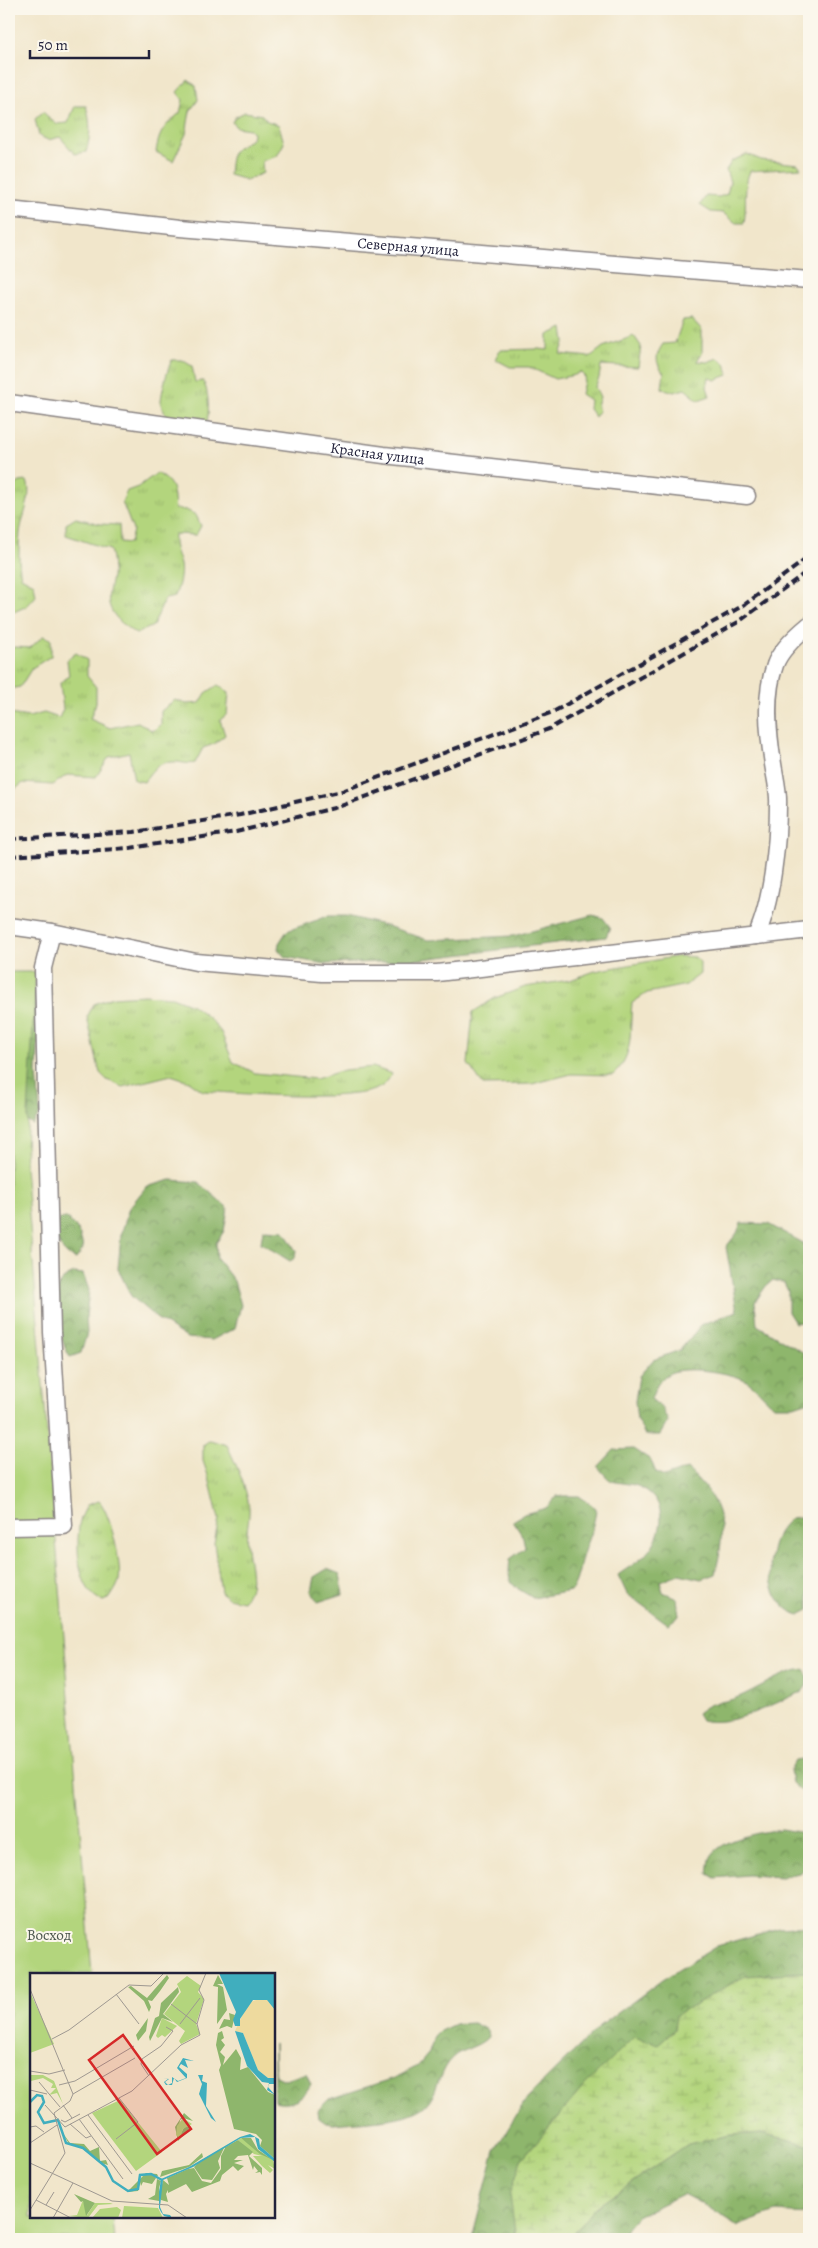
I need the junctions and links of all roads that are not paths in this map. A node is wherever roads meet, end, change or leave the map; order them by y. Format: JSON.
{"nodes":[{"id":1,"x":9,"y":209,"type":"edge"},
{"id":2,"x":809,"y":280,"type":"edge"},
{"id":3,"x":9,"y":402,"type":"edge"},
{"id":4,"x":748,"y":496,"type":"dead end"},
{"id":5,"x":809,"y":625,"type":"edge"},
{"id":6,"x":9,"y":926,"type":"edge"},
{"id":7,"x":809,"y":930,"type":"edge"},
{"id":8,"x":52,"y":932,"type":"junction"},
{"id":9,"x":756,"y":936,"type":"junction"},
{"id":10,"x":9,"y":1527,"type":"edge"}],
"edges":[{"from":1,"to":2,"type":"street","name":"Северная улица"},
{"from":3,"to":4,"type":"street","name":"Красная улица"},
{"from":5,"to":9,"type":"street"},
{"from":6,"to":8,"type":"street"},
{"from":7,"to":9,"type":"street"},
{"from":8,"to":9,"type":"street"},
{"from":8,"to":10,"type":"street"}]}
